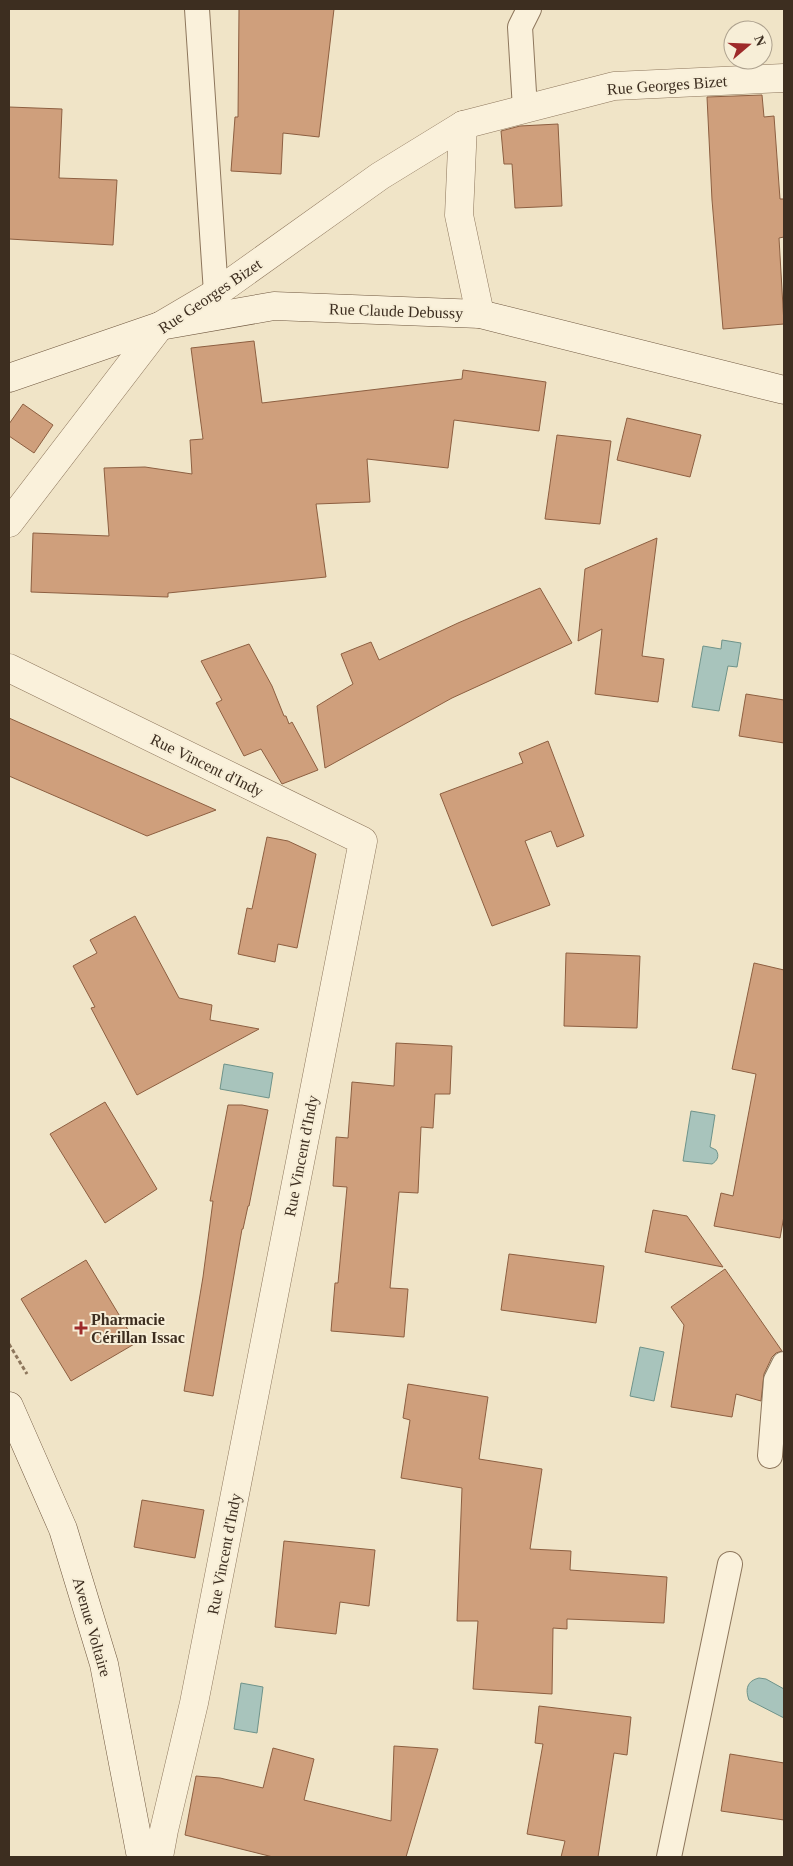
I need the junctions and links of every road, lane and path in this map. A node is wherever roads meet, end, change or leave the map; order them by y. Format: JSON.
{"nodes":[{"id":1,"x":197,"y":9,"type":"edge"},
{"id":2,"x":529,"y":9,"type":"edge"},
{"id":3,"x":784,"y":78,"type":"edge"},
{"id":4,"x":525,"y":109,"type":"junction"},
{"id":5,"x":463,"y":125,"type":"junction"},
{"id":6,"x":216,"y":293,"type":"junction"},
{"id":7,"x":480,"y":314,"type":"junction"},
{"id":8,"x":160,"y":326,"type":"junction"},
{"id":9,"x":9,"y":378,"type":"edge"},
{"id":10,"x":784,"y":390,"type":"edge"},
{"id":11,"x":9,"y":523,"type":"edge"},
{"id":12,"x":9,"y":668,"type":"edge"},
{"id":13,"x":784,"y":1364,"type":"edge"},
{"id":14,"x":9,"y":1406,"type":"edge"},
{"id":15,"x":770,"y":1456,"type":"dead end"},
{"id":16,"x":730,"y":1564,"type":"dead end"},
{"id":17,"x":142,"y":1857,"type":"edge"},
{"id":18,"x":159,"y":1857,"type":"edge"},
{"id":19,"x":669,"y":1857,"type":"edge"}],
"edges":[{"from":1,"to":6,"type":"lane"},
{"from":2,"to":4,"type":"lane"},
{"from":3,"to":4,"type":"street","name":"Rue Georges Bizet"},
{"from":4,"to":5,"type":"street","name":"Rue Georges Bizet"},
{"from":5,"to":6,"type":"street","name":"Rue Georges Bizet"},
{"from":5,"to":7,"type":"street"},
{"from":6,"to":8,"type":"street","name":"Rue Georges Bizet"},
{"from":7,"to":8,"type":"street","name":"Rue Claude Debussy"},
{"from":7,"to":10,"type":"street","name":"Rue Claude Debussy"},
{"from":8,"to":9,"type":"street","name":"Rue Claude Debussy"},
{"from":8,"to":11,"type":"street","name":"Rue Georges Bizet"},
{"from":12,"to":18,"type":"street","name":"Rue Vincent d'Indy"},
{"from":13,"to":15,"type":"lane"},
{"from":14,"to":17,"type":"street","name":"Avenue Voltaire"},
{"from":16,"to":19,"type":"lane"}]}
